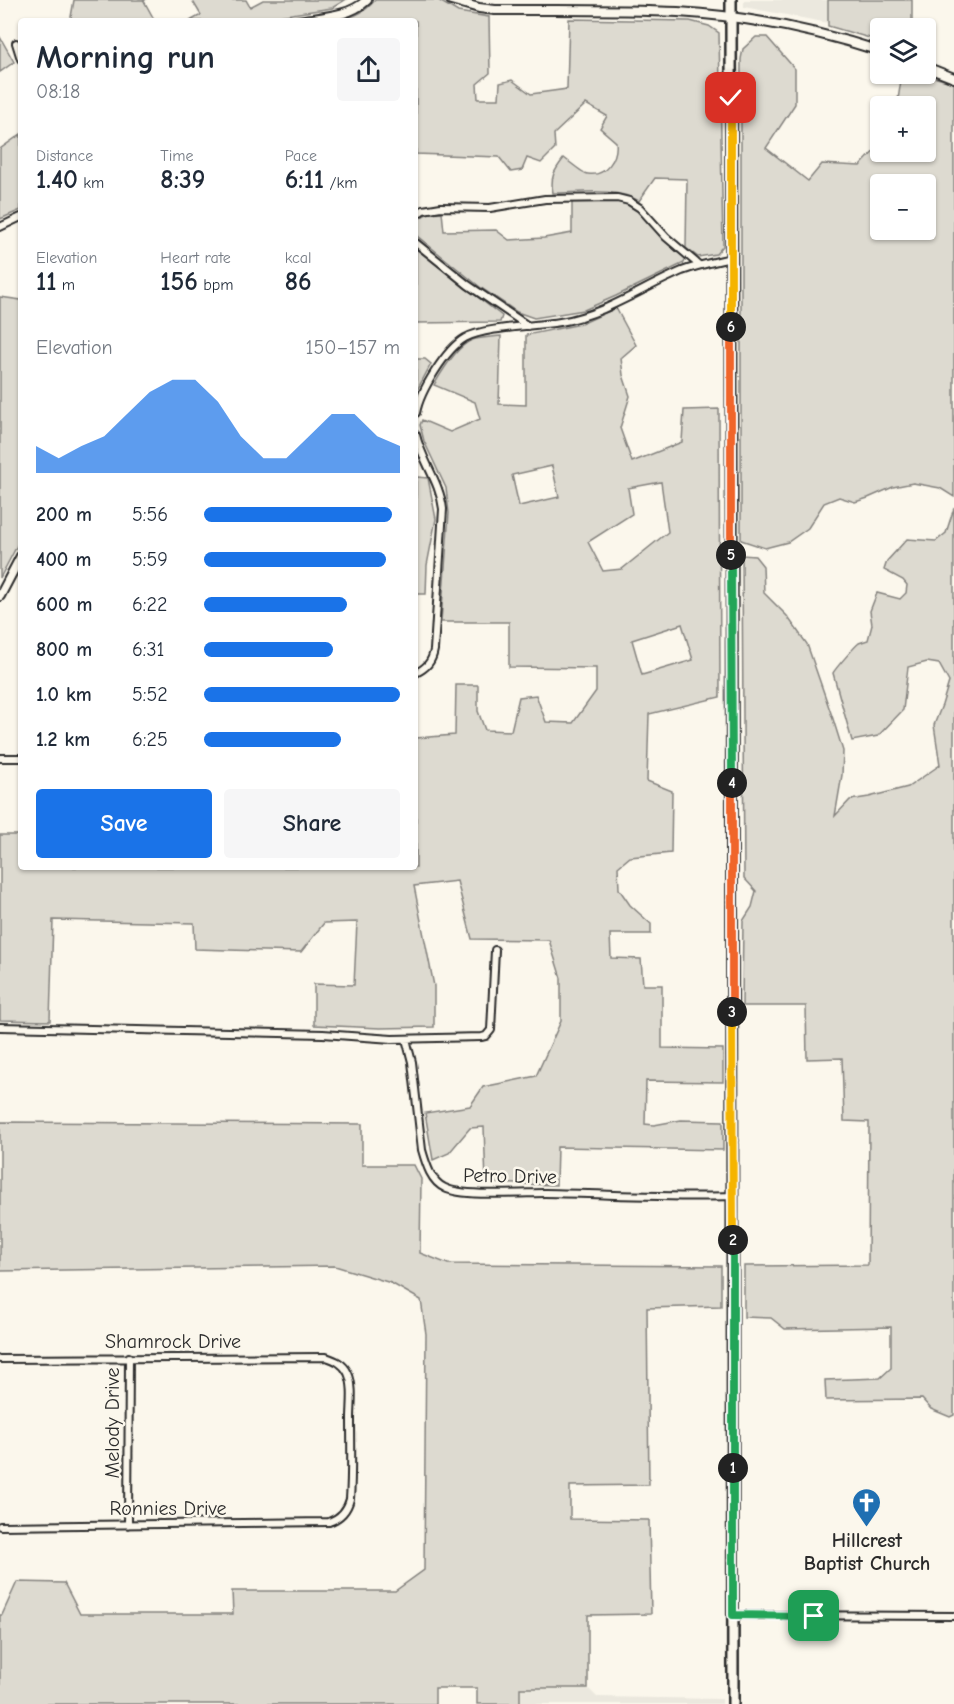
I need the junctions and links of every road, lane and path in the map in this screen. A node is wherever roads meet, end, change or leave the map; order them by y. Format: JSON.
{"nodes":[{"id":1,"x":367,"y":0,"type":"edge"},
{"id":2,"x":451,"y":0,"type":"edge"},
{"id":3,"x":731,"y":0,"type":"edge"},
{"id":4,"x":319,"y":18,"type":"edge"},
{"id":5,"x":731,"y":18,"type":"junction"},
{"id":6,"x":16,"y":43,"type":"dead end"},
{"id":7,"x":870,"y":48,"type":"edge"},
{"id":8,"x":18,"y":49,"type":"edge"},
{"id":9,"x":936,"y":71,"type":"edge"},
{"id":10,"x":954,"y":78,"type":"edge"},
{"id":11,"x":418,"y":214,"type":"edge"},
{"id":12,"x":18,"y":218,"type":"edge"},
{"id":13,"x":0,"y":226,"type":"edge"},
{"id":14,"x":418,"y":245,"type":"edge"},
{"id":15,"x":731,"y":258,"type":"junction"},
{"id":16,"x":699,"y":265,"type":"junction"},
{"id":17,"x":529,"y":326,"type":"junction"},
{"id":18,"x":418,"y":407,"type":"edge"},
{"id":19,"x":418,"y":442,"type":"edge"},
{"id":20,"x":18,"y":562,"type":"edge"},
{"id":21,"x":0,"y":596,"type":"edge"},
{"id":22,"x":418,"y":672,"type":"edge"},
{"id":23,"x":0,"y":758,"type":"edge"},
{"id":24,"x":18,"y":758,"type":"edge"},
{"id":25,"x":495,"y":950,"type":"dead end"},
{"id":26,"x":0,"y":1027,"type":"edge"},
{"id":27,"x":406,"y":1039,"type":"junction"},
{"id":28,"x":733,"y":1196,"type":"junction"},
{"id":29,"x":129,"y":1358,"type":"junction"},
{"id":30,"x":0,"y":1359,"type":"edge"},
{"id":31,"x":335,"y":1520,"type":"joint"},
{"id":32,"x":128,"y":1525,"type":"junction"},
{"id":33,"x":0,"y":1526,"type":"edge"},
{"id":34,"x":733,"y":1615,"type":"junction"},
{"id":35,"x":954,"y":1616,"type":"edge"},
{"id":36,"x":734,"y":1704,"type":"edge"}],
"edges":[{"from":1,"to":4,"type":"street"},
{"from":2,"to":5,"type":"street"},
{"from":3,"to":5,"type":"main road"},
{"from":5,"to":7,"type":"street"},
{"from":5,"to":15,"type":"main road"},
{"from":6,"to":8,"type":"street"},
{"from":9,"to":10,"type":"street"},
{"from":11,"to":16,"type":"street"},
{"from":12,"to":13,"type":"street"},
{"from":14,"to":17,"type":"street"},
{"from":15,"to":16,"type":"street"},
{"from":15,"to":28,"type":"main road"},
{"from":16,"to":17,"type":"street"},
{"from":17,"to":18,"type":"street"},
{"from":19,"to":22,"type":"street"},
{"from":20,"to":21,"type":"street"},
{"from":23,"to":24,"type":"street"},
{"from":25,"to":27,"type":"street"},
{"from":26,"to":27,"type":"street"},
{"from":27,"to":28,"type":"street","name":"Petro Drive"},
{"from":28,"to":34,"type":"main road"},
{"from":29,"to":30,"type":"street","name":"Shamrock Drive"},
{"from":29,"to":31,"type":"street","name":"Shamrock Drive"},
{"from":29,"to":32,"type":"street","name":"Melody Drive"},
{"from":31,"to":32,"type":"street","name":"Ronnies Drive"},
{"from":32,"to":33,"type":"street","name":"Ronnies Drive"},
{"from":34,"to":35,"type":"street"},
{"from":34,"to":36,"type":"main road"}]}
